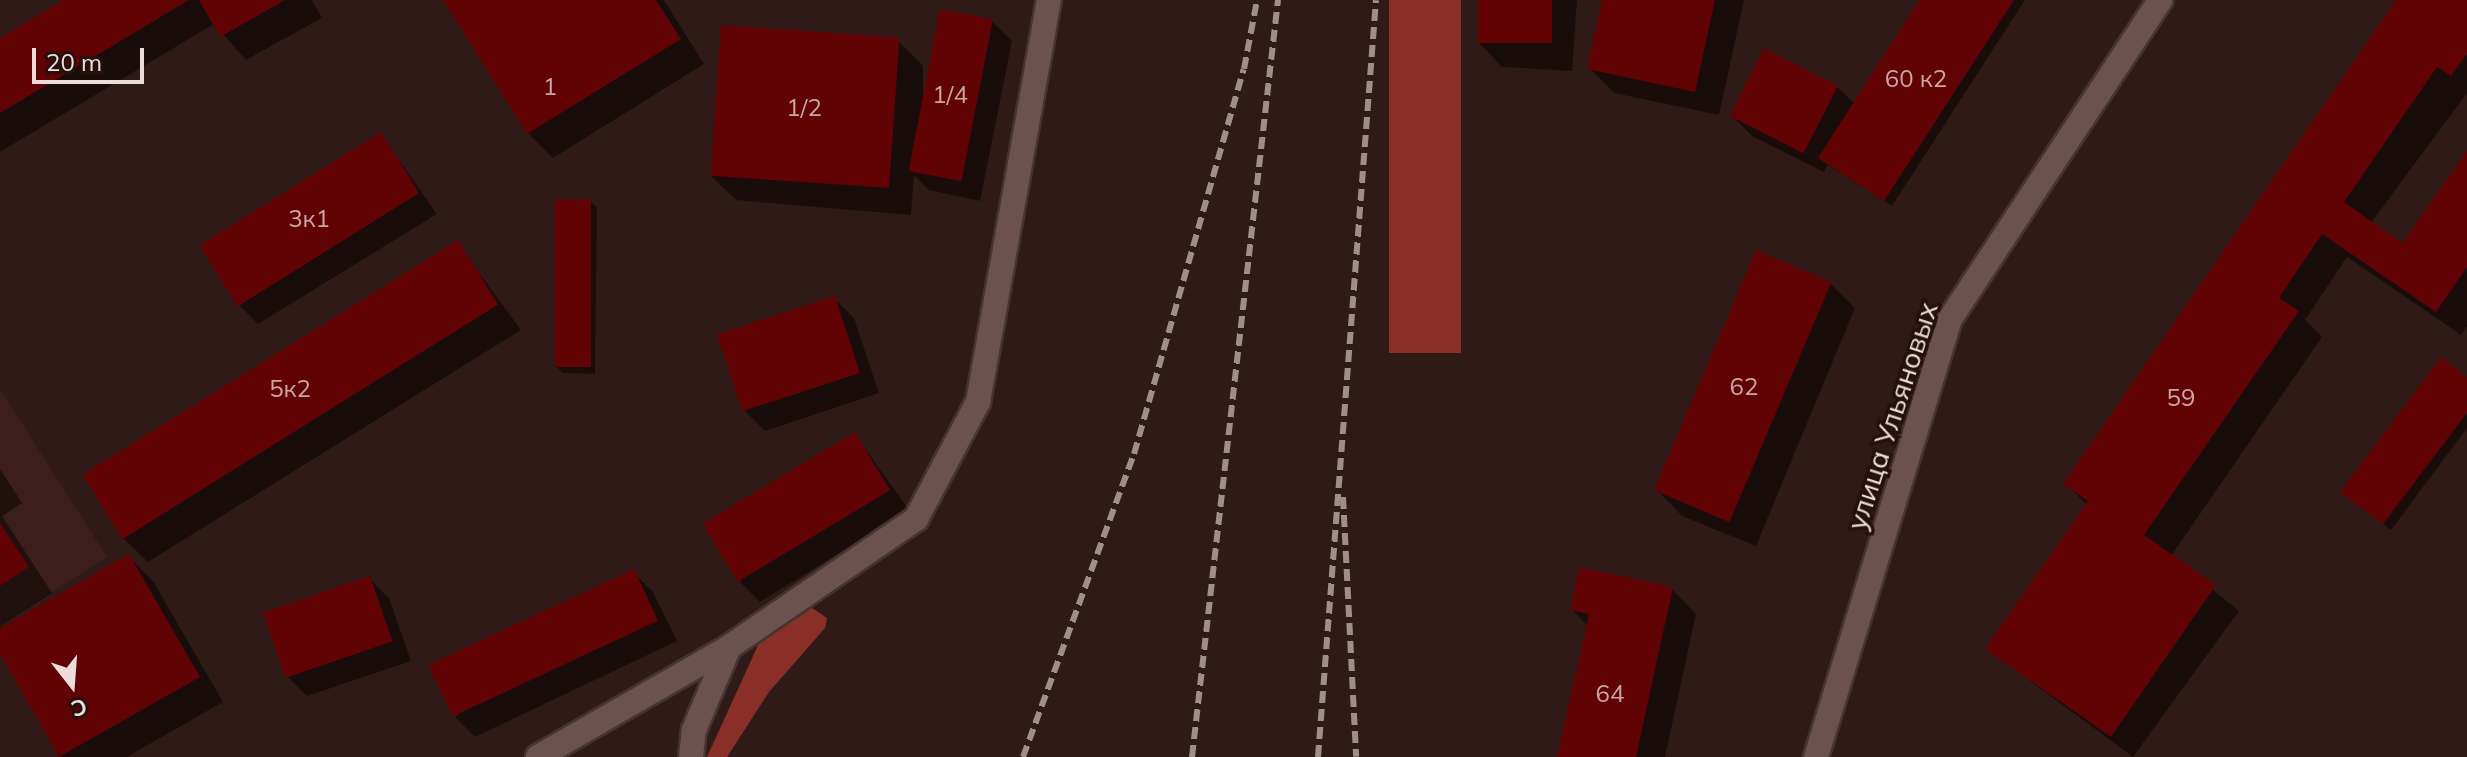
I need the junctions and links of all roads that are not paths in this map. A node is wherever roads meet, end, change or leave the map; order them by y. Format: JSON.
{"nodes":[{"id":1,"x":1049,"y":0,"type":"edge"},
{"id":2,"x":2160,"y":0,"type":"edge"},
{"id":3,"x":729,"y":647,"type":"junction"},
{"id":4,"x":538,"y":757,"type":"edge"},
{"id":5,"x":691,"y":757,"type":"edge"},
{"id":6,"x":1816,"y":757,"type":"edge"}],
"edges":[{"from":1,"to":3,"type":"street"},
{"from":2,"to":6,"type":"street","name":"улица Ульяновых"},
{"from":3,"to":4,"type":"street"},
{"from":3,"to":5,"type":"street"}]}
